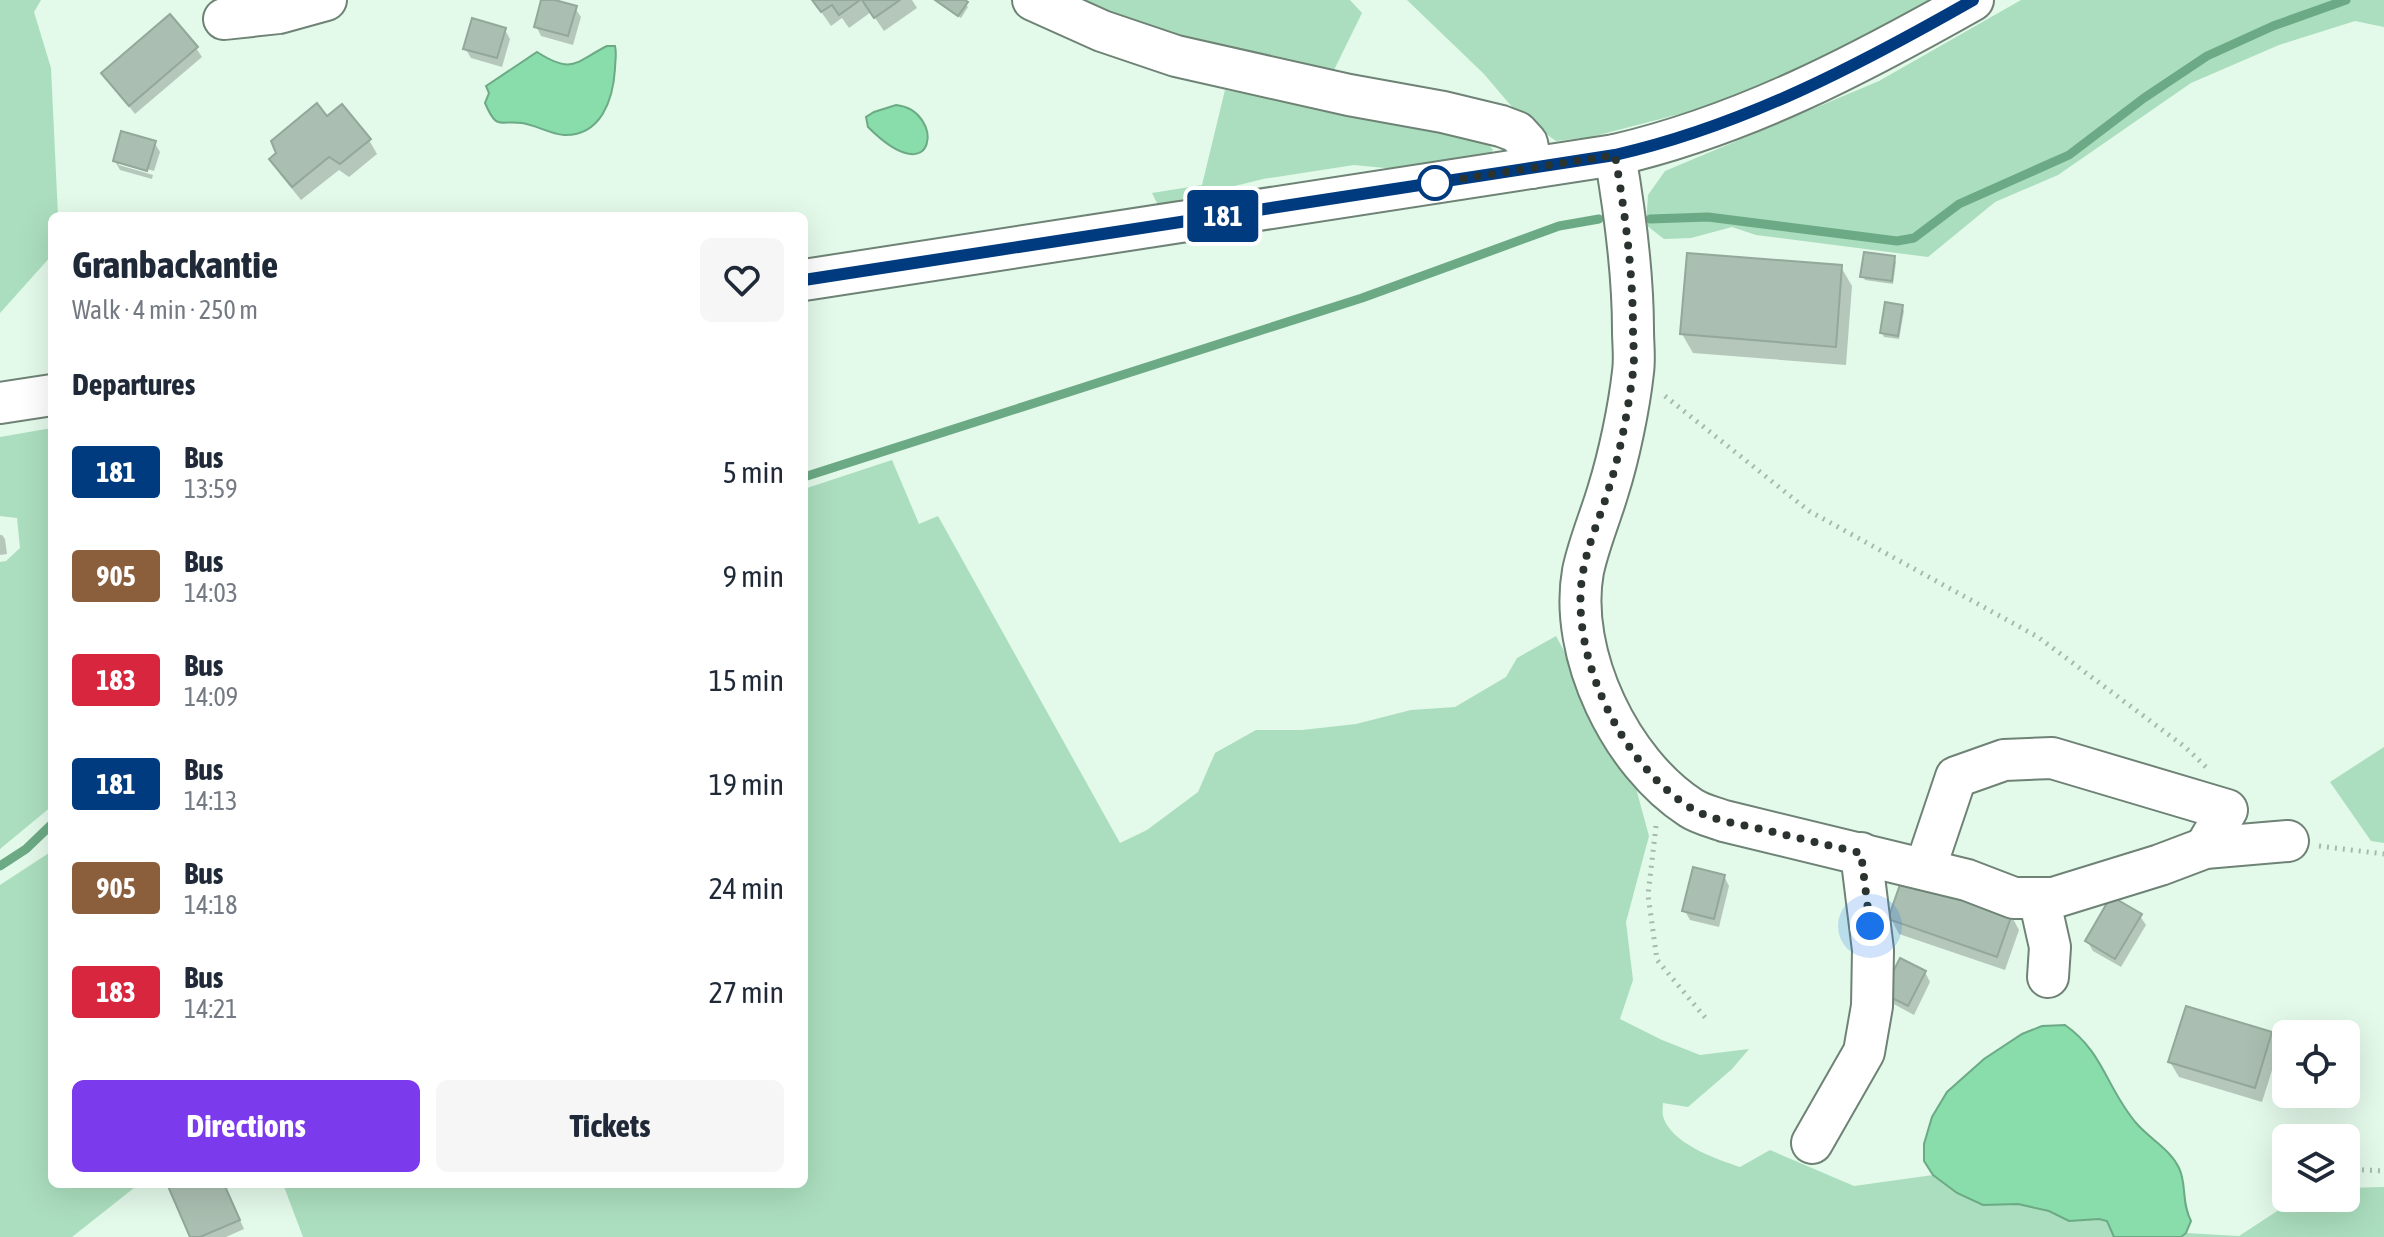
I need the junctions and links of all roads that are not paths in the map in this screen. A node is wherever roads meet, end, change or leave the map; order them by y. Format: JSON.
{"nodes":[{"id":1,"x":326,"y":0,"type":"edge"},
{"id":2,"x":1033,"y":0,"type":"edge"},
{"id":3,"x":1973,"y":0,"type":"edge"},
{"id":4,"x":224,"y":19,"type":"dead end"},
{"id":5,"x":1615,"y":155,"type":"junction"},
{"id":6,"x":1532,"y":168,"type":"junction"},
{"id":7,"x":808,"y":279,"type":"edge"},
{"id":8,"x":48,"y":396,"type":"edge"},
{"id":9,"x":0,"y":403,"type":"edge"},
{"id":10,"x":2288,"y":841,"type":"road end"},
{"id":11,"x":2205,"y":848,"type":"junction"},
{"id":12,"x":1861,"y":853,"type":"junction"},
{"id":13,"x":1925,"y":869,"type":"junction"},
{"id":14,"x":2039,"y":898,"type":"junction"},
{"id":15,"x":2048,"y":977,"type":"dead end"},
{"id":16,"x":1812,"y":1143,"type":"dead end"}],
"edges":[{"from":1,"to":4,"type":"street"},
{"from":2,"to":6,"type":"street"},
{"from":3,"to":5,"type":"street"},
{"from":5,"to":6,"type":"street"},
{"from":5,"to":12,"type":"street"},
{"from":6,"to":7,"type":"street"},
{"from":8,"to":9,"type":"street"},
{"from":10,"to":11,"type":"street"},
{"from":11,"to":13,"type":"street"},
{"from":11,"to":14,"type":"street"},
{"from":12,"to":13,"type":"street"},
{"from":12,"to":16,"type":"street"},
{"from":13,"to":14,"type":"street"},
{"from":14,"to":15,"type":"street"}]}
